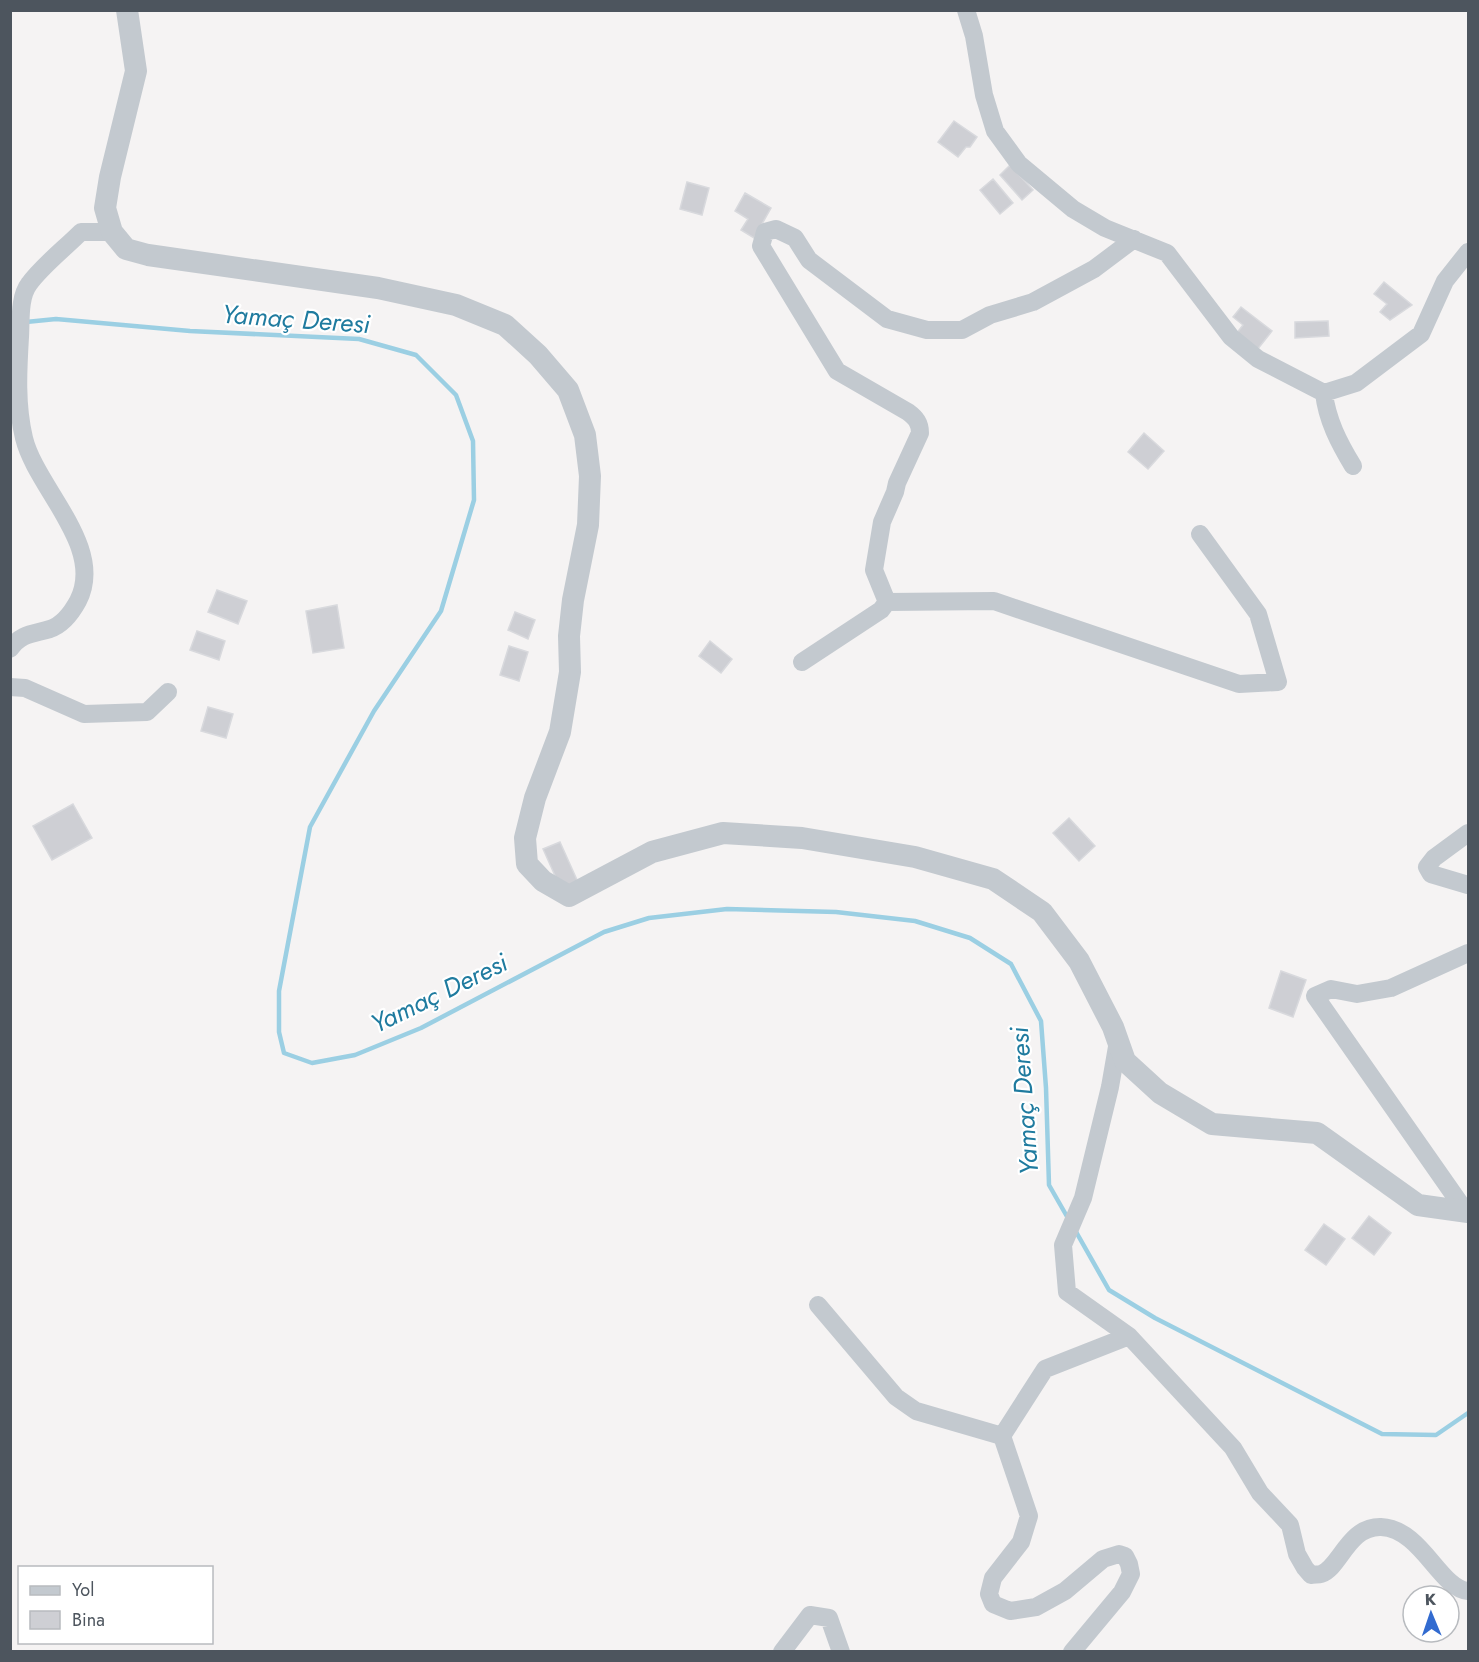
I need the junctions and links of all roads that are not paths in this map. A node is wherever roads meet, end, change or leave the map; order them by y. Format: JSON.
{"nodes":[{"id":1,"x":127,"y":10,"type":"edge"},
{"id":2,"x":966,"y":10,"type":"edge"},
{"id":3,"x":112,"y":232,"type":"junction"},
{"id":4,"x":1134,"y":239,"type":"junction"},
{"id":5,"x":1468,"y":252,"type":"edge"},
{"id":6,"x":1323,"y":393,"type":"junction"},
{"id":7,"x":1353,"y":466,"type":"dead end"},
{"id":8,"x":1200,"y":534,"type":"dead end"},
{"id":9,"x":887,"y":602,"type":"junction"},
{"id":10,"x":10,"y":649,"type":"edge"},
{"id":11,"x":802,"y":662,"type":"dead end"},
{"id":12,"x":10,"y":687,"type":"edge"},
{"id":13,"x":168,"y":692,"type":"dead end"},
{"id":14,"x":1468,"y":833,"type":"edge"},
{"id":15,"x":1468,"y":885,"type":"edge"},
{"id":16,"x":1468,"y":953,"type":"edge"},
{"id":17,"x":1118,"y":1041,"type":"junction"},
{"id":18,"x":1467,"y":1212,"type":"edge"},
{"id":19,"x":818,"y":1305,"type":"dead end"},
{"id":20,"x":1129,"y":1336,"type":"junction"},
{"id":21,"x":1002,"y":1436,"type":"junction"},
{"id":22,"x":1468,"y":1590,"type":"edge"},
{"id":23,"x":782,"y":1652,"type":"edge"},
{"id":24,"x":841,"y":1652,"type":"edge"},
{"id":25,"x":1072,"y":1652,"type":"edge"}],
"edges":[{"from":1,"to":3,"type":"street"},
{"from":2,"to":4,"type":"street"},
{"from":3,"to":10,"type":"street"},
{"from":3,"to":17,"type":"street"},
{"from":4,"to":6,"type":"street"},
{"from":4,"to":9,"type":"street"},
{"from":5,"to":6,"type":"street"},
{"from":6,"to":7,"type":"street"},
{"from":8,"to":9,"type":"street"},
{"from":9,"to":11,"type":"street"},
{"from":12,"to":13,"type":"street"},
{"from":14,"to":15,"type":"street"},
{"from":16,"to":18,"type":"street"},
{"from":17,"to":18,"type":"street"},
{"from":17,"to":20,"type":"street"},
{"from":19,"to":21,"type":"street"},
{"from":20,"to":21,"type":"street"},
{"from":20,"to":22,"type":"street"},
{"from":21,"to":25,"type":"street"},
{"from":23,"to":24,"type":"street"}]}
